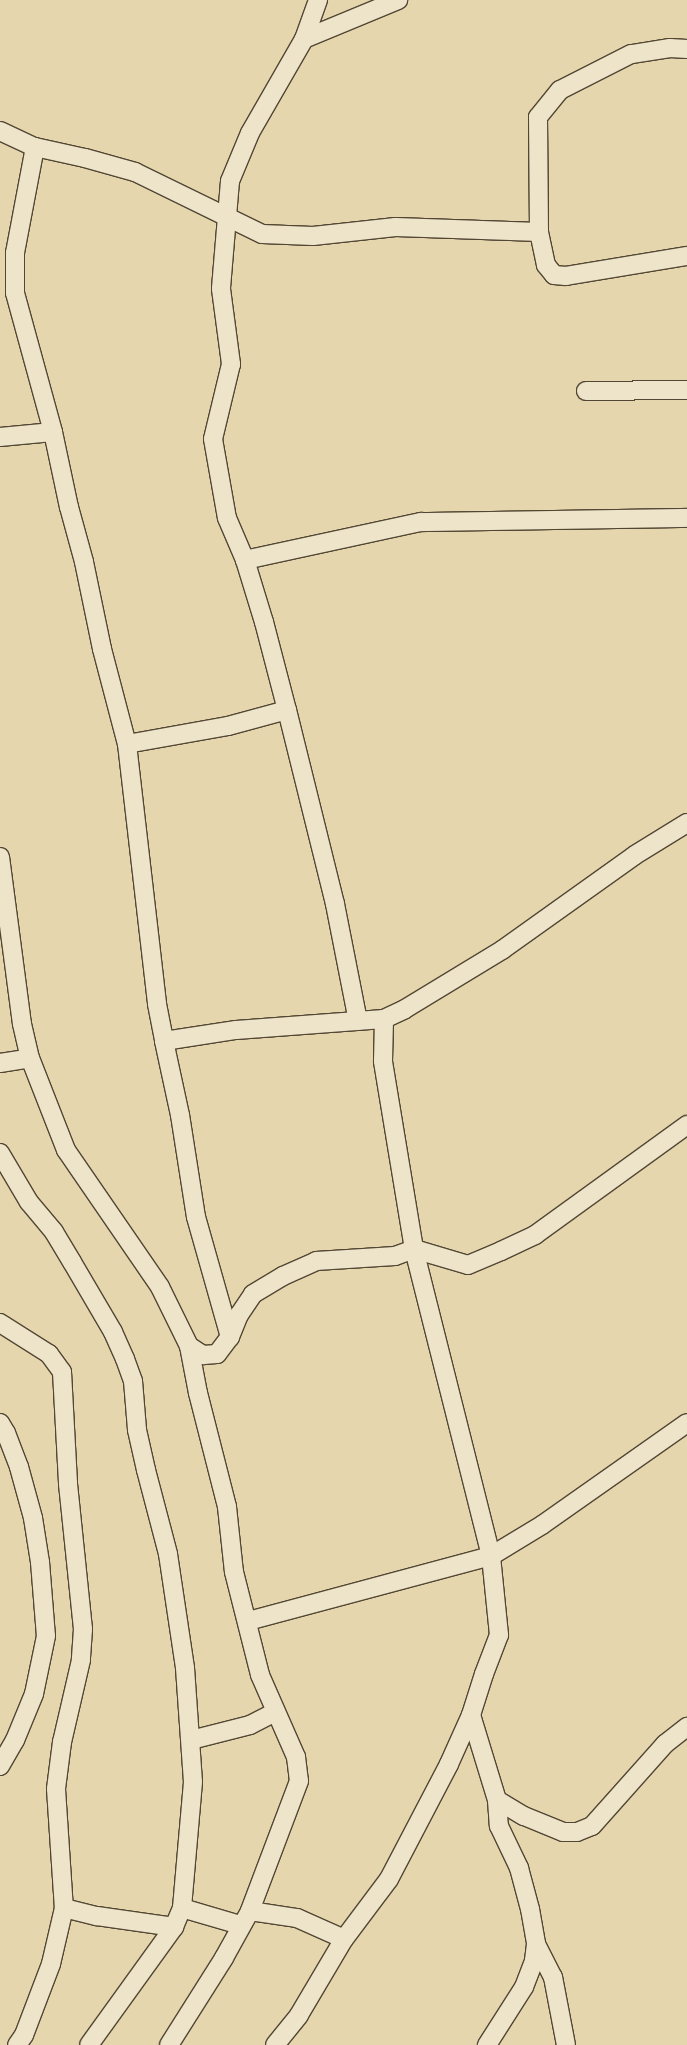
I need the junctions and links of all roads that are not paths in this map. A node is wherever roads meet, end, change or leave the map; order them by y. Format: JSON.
{"nodes":[{"id":1,"x":318,"y":0,"type":"edge"},
{"id":2,"x":398,"y":0,"type":"edge"},
{"id":3,"x":304,"y":39,"type":"junction"},
{"id":4,"x":687,"y":49,"type":"edge"},
{"id":5,"x":0,"y":131,"type":"edge"},
{"id":6,"x":35,"y":147,"type":"junction"},
{"id":7,"x":226,"y":217,"type":"junction"},
{"id":8,"x":539,"y":232,"type":"junction"},
{"id":9,"x":687,"y":256,"type":"edge"},
{"id":10,"x":687,"y":390,"type":"edge"},
{"id":11,"x":586,"y":391,"type":"dead end"},
{"id":12,"x":53,"y":432,"type":"junction"},
{"id":13,"x":0,"y":436,"type":"edge"},
{"id":14,"x":687,"y":518,"type":"edge"},
{"id":15,"x":245,"y":560,"type":"junction"},
{"id":16,"x":287,"y":710,"type":"junction"},
{"id":17,"x":127,"y":744,"type":"junction"},
{"id":18,"x":687,"y":823,"type":"edge"},
{"id":19,"x":0,"y":857,"type":"edge"},
{"id":20,"x":3,"y":912,"type":"edge"},
{"id":21,"x":384,"y":1019,"type":"junction"},
{"id":22,"x":358,"y":1021,"type":"junction"},
{"id":23,"x":164,"y":1041,"type":"junction"},
{"id":24,"x":30,"y":1058,"type":"junction"},
{"id":25,"x":0,"y":1063,"type":"edge"},
{"id":26,"x":687,"y":1125,"type":"edge"},
{"id":27,"x":0,"y":1153,"type":"edge"},
{"id":28,"x":414,"y":1249,"type":"junction"},
{"id":29,"x":0,"y":1323,"type":"edge"},
{"id":30,"x":230,"y":1337,"type":"junction"},
{"id":31,"x":189,"y":1346,"type":"junction"},
{"id":32,"x":0,"y":1423,"type":"edge"},
{"id":33,"x":687,"y":1423,"type":"edge"},
{"id":34,"x":491,"y":1556,"type":"junction"},
{"id":35,"x":248,"y":1621,"type":"junction"},
{"id":36,"x":276,"y":1712,"type":"junction"},
{"id":37,"x":471,"y":1716,"type":"junction"},
{"id":38,"x":687,"y":1727,"type":"edge"},
{"id":39,"x":191,"y":1740,"type":"junction"},
{"id":40,"x":0,"y":1766,"type":"edge"},
{"id":41,"x":497,"y":1800,"type":"junction"},
{"id":42,"x":64,"y":1908,"type":"junction"},
{"id":43,"x":182,"y":1908,"type":"junction"},
{"id":44,"x":245,"y":1918,"type":"junction"},
{"id":45,"x":174,"y":1927,"type":"junction"},
{"id":46,"x":344,"y":1939,"type":"junction"},
{"id":47,"x":536,"y":1944,"type":"junction"},
{"id":48,"x":553,"y":1977,"type":"junction"},
{"id":49,"x":524,"y":1987,"type":"junction"},
{"id":50,"x":17,"y":2045,"type":"edge"},
{"id":51,"x":89,"y":2045,"type":"edge"},
{"id":52,"x":169,"y":2045,"type":"edge"},
{"id":53,"x":276,"y":2045,"type":"edge"},
{"id":54,"x":486,"y":2045,"type":"edge"},
{"id":55,"x":566,"y":2045,"type":"edge"}],
"edges":[{"from":1,"to":3,"type":"street"},
{"from":2,"to":3,"type":"street"},
{"from":3,"to":7,"type":"street"},
{"from":4,"to":8,"type":"street"},
{"from":5,"to":6,"type":"street"},
{"from":6,"to":7,"type":"street"},
{"from":6,"to":12,"type":"street"},
{"from":7,"to":8,"type":"street"},
{"from":7,"to":15,"type":"street"},
{"from":8,"to":9,"type":"street"},
{"from":10,"to":11,"type":"street"},
{"from":12,"to":13,"type":"street"},
{"from":12,"to":17,"type":"street"},
{"from":14,"to":15,"type":"street"},
{"from":15,"to":16,"type":"street"},
{"from":16,"to":17,"type":"street"},
{"from":16,"to":22,"type":"street"},
{"from":17,"to":23,"type":"street"},
{"from":18,"to":21,"type":"street"},
{"from":19,"to":20,"type":"street"},
{"from":20,"to":24,"type":"street"},
{"from":21,"to":22,"type":"street"},
{"from":21,"to":28,"type":"street"},
{"from":22,"to":23,"type":"street"},
{"from":23,"to":30,"type":"street"},
{"from":24,"to":25,"type":"street"},
{"from":24,"to":31,"type":"street"},
{"from":26,"to":28,"type":"street"},
{"from":27,"to":39,"type":"street"},
{"from":28,"to":30,"type":"street"},
{"from":28,"to":34,"type":"street"},
{"from":29,"to":42,"type":"street"},
{"from":30,"to":31,"type":"street"},
{"from":31,"to":35,"type":"street"},
{"from":32,"to":40,"type":"street"},
{"from":33,"to":34,"type":"street"},
{"from":34,"to":35,"type":"street"},
{"from":34,"to":37,"type":"street"},
{"from":35,"to":36,"type":"street"},
{"from":36,"to":39,"type":"street"},
{"from":36,"to":44,"type":"street"},
{"from":37,"to":41,"type":"street"},
{"from":37,"to":46,"type":"street"},
{"from":38,"to":41,"type":"street"},
{"from":39,"to":43,"type":"street"},
{"from":41,"to":47,"type":"street"},
{"from":42,"to":45,"type":"street"},
{"from":42,"to":50,"type":"street"},
{"from":43,"to":44,"type":"street"},
{"from":43,"to":45,"type":"street"},
{"from":44,"to":46,"type":"street"},
{"from":44,"to":52,"type":"street"},
{"from":45,"to":51,"type":"street"},
{"from":46,"to":53,"type":"street"},
{"from":47,"to":48,"type":"street"},
{"from":47,"to":49,"type":"street"},
{"from":48,"to":49,"type":"street"},
{"from":48,"to":55,"type":"street"},
{"from":49,"to":54,"type":"street"}]}
